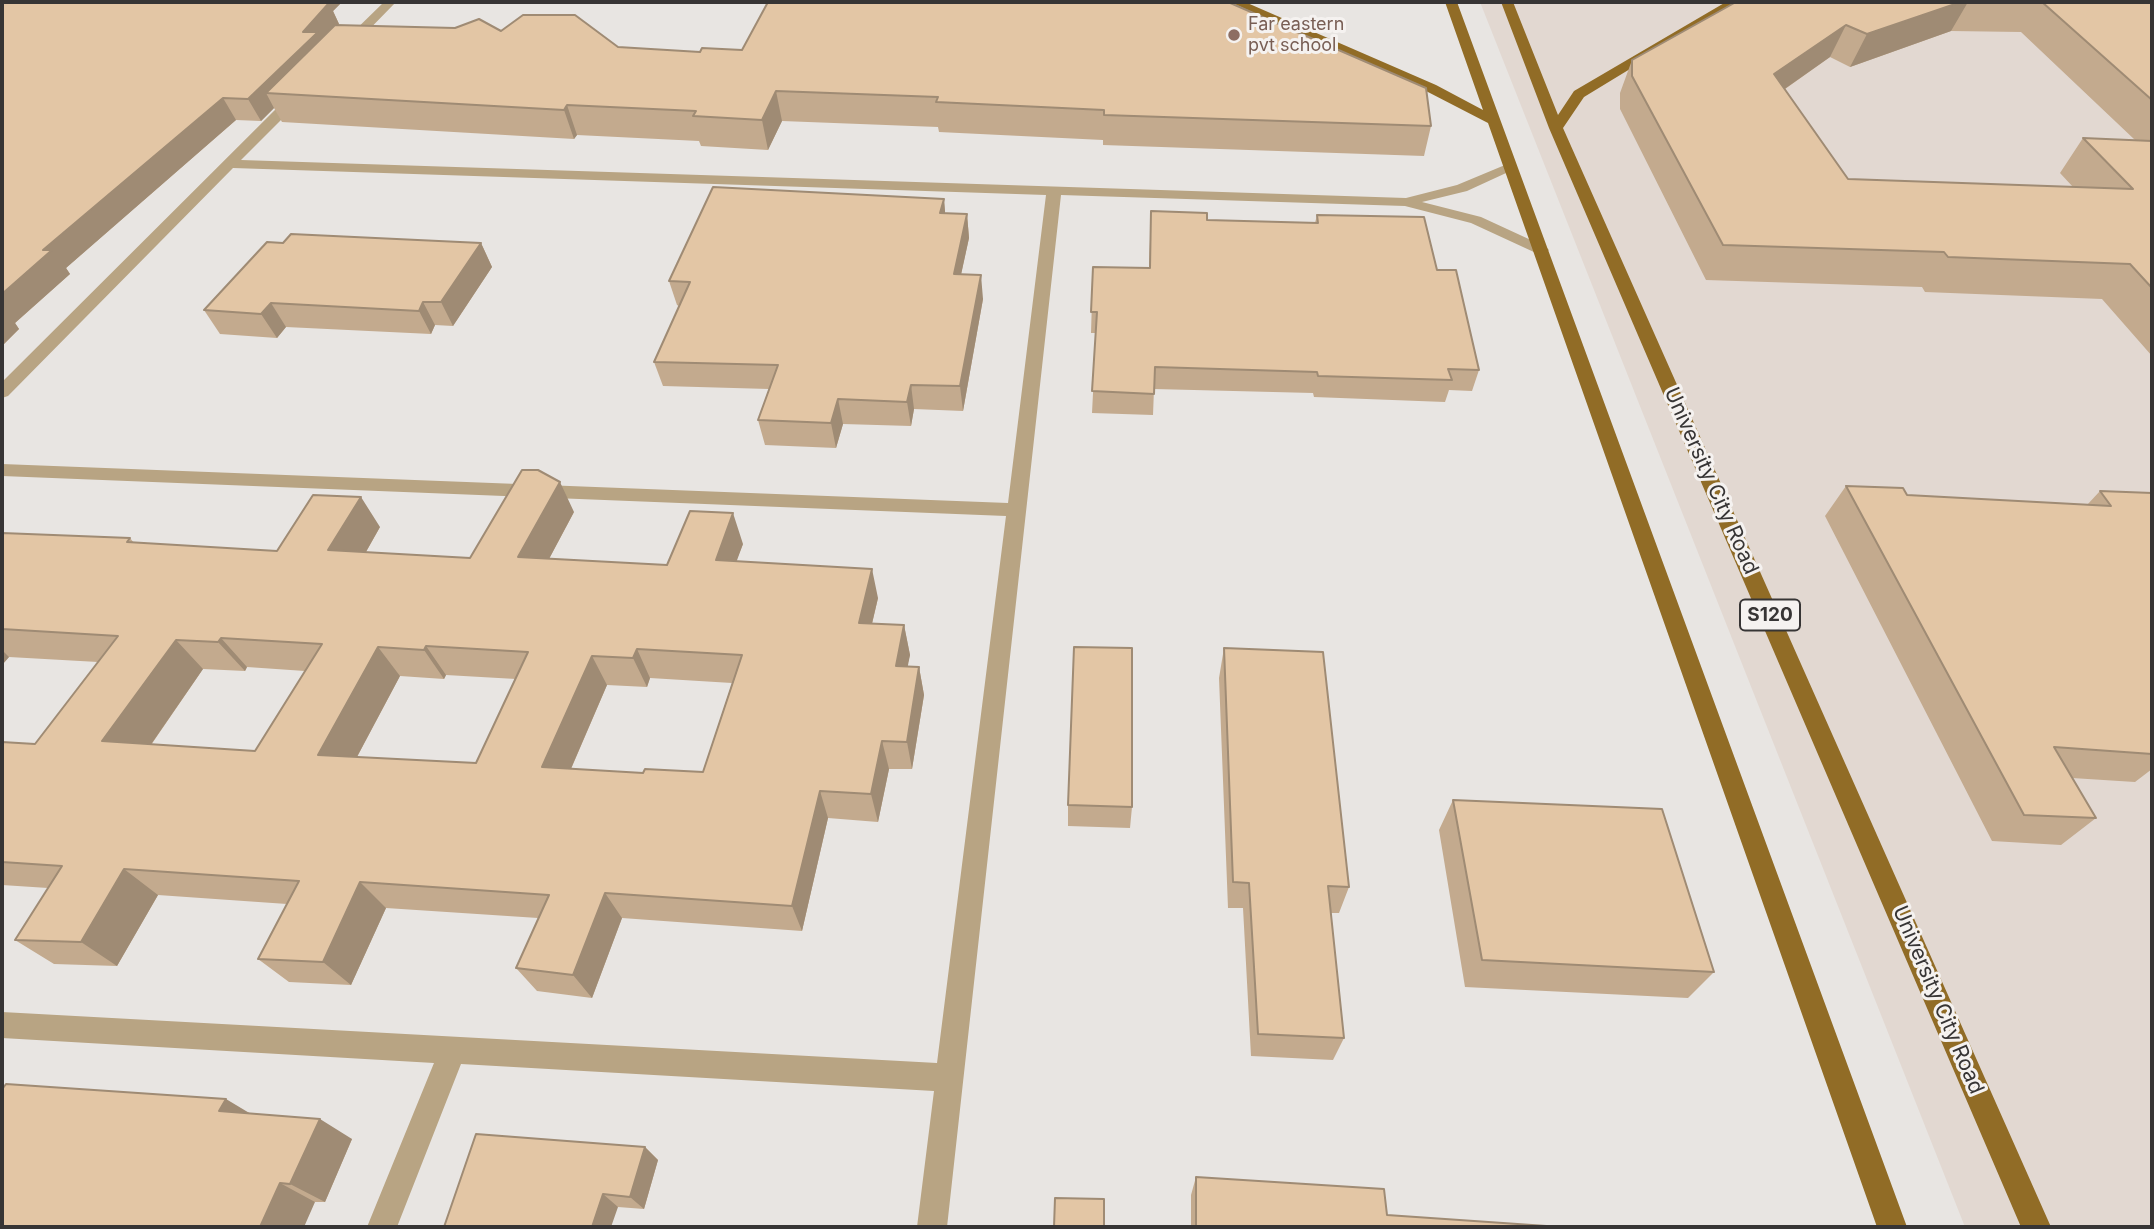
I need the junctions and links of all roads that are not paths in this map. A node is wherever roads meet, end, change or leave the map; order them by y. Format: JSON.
{"nodes":[{"id":1,"x":390,"y":2,"type":"edge"},
{"id":2,"x":1236,"y":2,"type":"edge"},
{"id":3,"x":1451,"y":2,"type":"edge"},
{"id":4,"x":1507,"y":2,"type":"edge"},
{"id":5,"x":1734,"y":2,"type":"edge"},
{"id":6,"x":334,"y":59,"type":"edge"},
{"id":7,"x":305,"y":88,"type":"edge"},
{"id":8,"x":1494,"y":121,"type":"junction"},
{"id":9,"x":1556,"y":128,"type":"junction"},
{"id":10,"x":229,"y":164,"type":"junction"},
{"id":11,"x":1510,"y":168,"type":"junction"},
{"id":12,"x":1054,"y":190,"type":"junction"},
{"id":13,"x":1405,"y":202,"type":"junction"},
{"id":14,"x":1541,"y":250,"type":"junction"},
{"id":15,"x":2,"y":392,"type":"edge"},
{"id":16,"x":2,"y":470,"type":"edge"},
{"id":17,"x":1018,"y":510,"type":"junction"},
{"id":18,"x":2,"y":1025,"type":"edge"},
{"id":19,"x":453,"y":1050,"type":"junction"},
{"id":20,"x":949,"y":1078,"type":"junction"},
{"id":21,"x":382,"y":1227,"type":"edge"},
{"id":22,"x":932,"y":1227,"type":"edge"},
{"id":23,"x":1892,"y":1227,"type":"edge"},
{"id":24,"x":2036,"y":1227,"type":"edge"}],
"edges":[{"from":1,"to":6,"type":"street"},
{"from":2,"to":8,"type":"main road"},
{"from":3,"to":8,"type":"main road"},
{"from":4,"to":9,"type":"main road","name":"University City Road","number":"S120"},
{"from":5,"to":9,"type":"main road"},
{"from":7,"to":10,"type":"street"},
{"from":8,"to":11,"type":"main road"},
{"from":9,"to":24,"type":"main road","name":"University City Road","number":"S120"},
{"from":10,"to":12,"type":"street"},
{"from":10,"to":15,"type":"street"},
{"from":11,"to":13,"type":"street"},
{"from":11,"to":14,"type":"main road"},
{"from":12,"to":13,"type":"street"},
{"from":12,"to":17,"type":"street"},
{"from":13,"to":14,"type":"street"},
{"from":14,"to":23,"type":"main road"},
{"from":16,"to":17,"type":"street"},
{"from":17,"to":20,"type":"street"},
{"from":18,"to":19,"type":"street"},
{"from":19,"to":20,"type":"street"},
{"from":19,"to":21,"type":"street"},
{"from":20,"to":22,"type":"street"}]}
